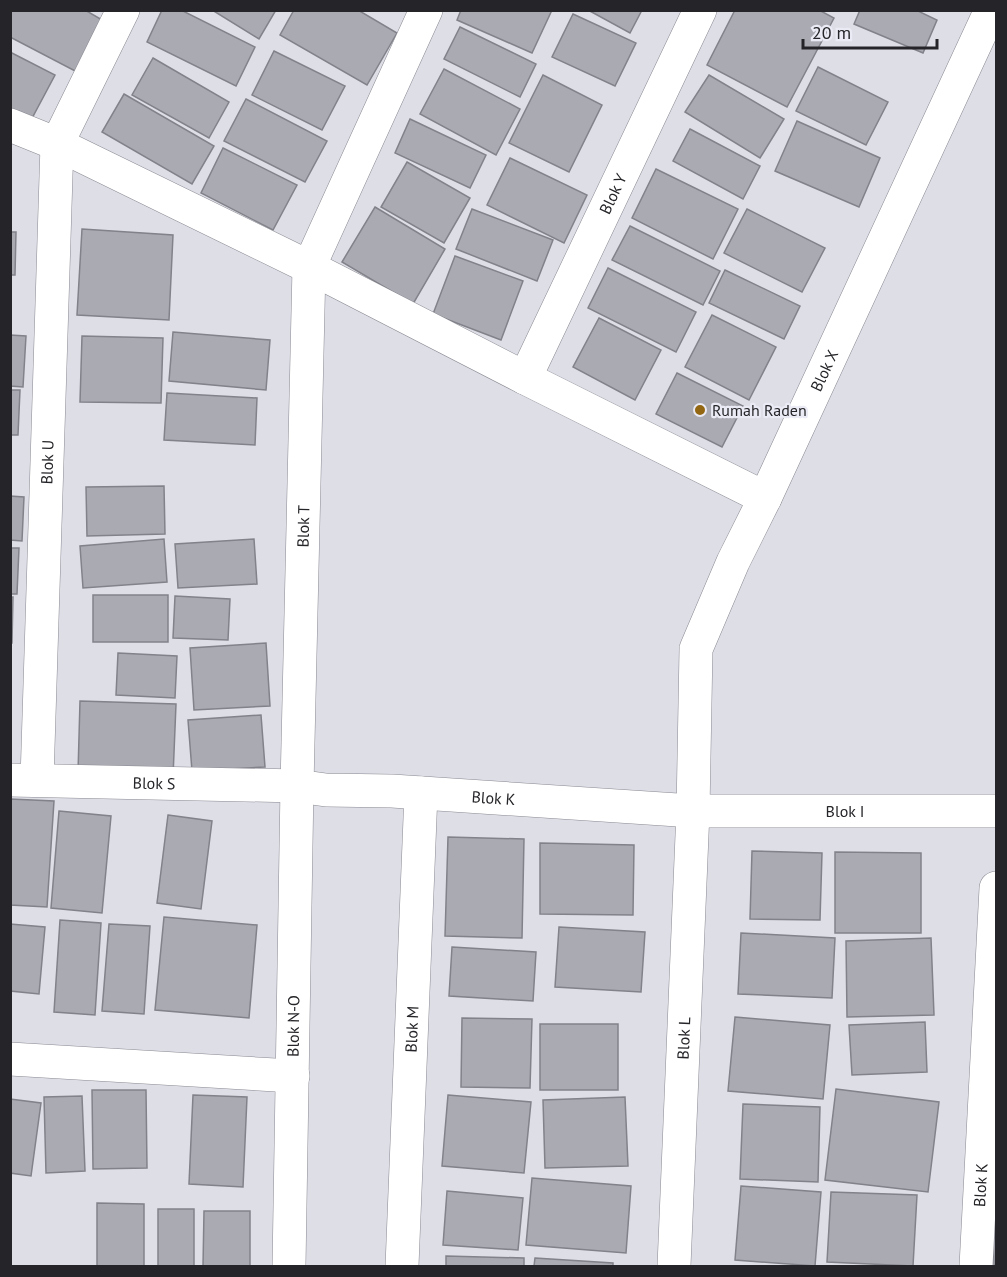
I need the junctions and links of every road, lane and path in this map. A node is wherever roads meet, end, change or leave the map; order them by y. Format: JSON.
{"nodes":[{"id":1,"x":123,"y":10,"type":"edge"},
{"id":2,"x":426,"y":10,"type":"edge"},
{"id":3,"x":700,"y":10,"type":"edge"},
{"id":4,"x":991,"y":10,"type":"edge"},
{"id":5,"x":10,"y":125,"type":"edge"},
{"id":6,"x":57,"y":144,"type":"junction"},
{"id":7,"x":309,"y":267,"type":"junction"},
{"id":8,"x":525,"y":378,"type":"junction"},
{"id":9,"x":765,"y":498,"type":"junction"},
{"id":10,"x":24,"y":780,"type":"edge"},
{"id":11,"x":311,"y":788,"type":"junction"},
{"id":12,"x":406,"y":792,"type":"junction"},
{"id":13,"x":693,"y":811,"type":"junction"},
{"id":14,"x":996,"y":811,"type":"edge"},
{"id":15,"x":996,"y":888,"type":"edge"},
{"id":16,"x":10,"y":1059,"type":"edge"},
{"id":17,"x":293,"y":1076,"type":"junction"},
{"id":18,"x":289,"y":1266,"type":"edge"},
{"id":19,"x":402,"y":1266,"type":"edge"},
{"id":20,"x":674,"y":1266,"type":"edge"},
{"id":21,"x":976,"y":1266,"type":"edge"}],
"edges":[{"from":1,"to":6,"type":"street"},
{"from":2,"to":7,"type":"street"},
{"from":3,"to":8,"type":"street","name":"Blok Y"},
{"from":4,"to":9,"type":"street","name":"Blok X"},
{"from":5,"to":6,"type":"street"},
{"from":6,"to":7,"type":"street"},
{"from":6,"to":10,"type":"street","name":"Blok U"},
{"from":7,"to":8,"type":"street"},
{"from":7,"to":11,"type":"street","name":"Blok T"},
{"from":8,"to":9,"type":"street"},
{"from":9,"to":13,"type":"street","name":"Blok X"},
{"from":10,"to":11,"type":"street","name":"Blok S"},
{"from":11,"to":12,"type":"street","name":"Blok K"},
{"from":11,"to":17,"type":"street","name":"Blok N-O"},
{"from":12,"to":13,"type":"street","name":"Blok K"},
{"from":12,"to":19,"type":"street","name":"Blok M"},
{"from":13,"to":14,"type":"street","name":"Blok I"},
{"from":13,"to":20,"type":"street","name":"Blok L"},
{"from":15,"to":21,"type":"street","name":"Blok K"},
{"from":16,"to":17,"type":"street"},
{"from":17,"to":18,"type":"street","name":"Blok N-O"}]}
